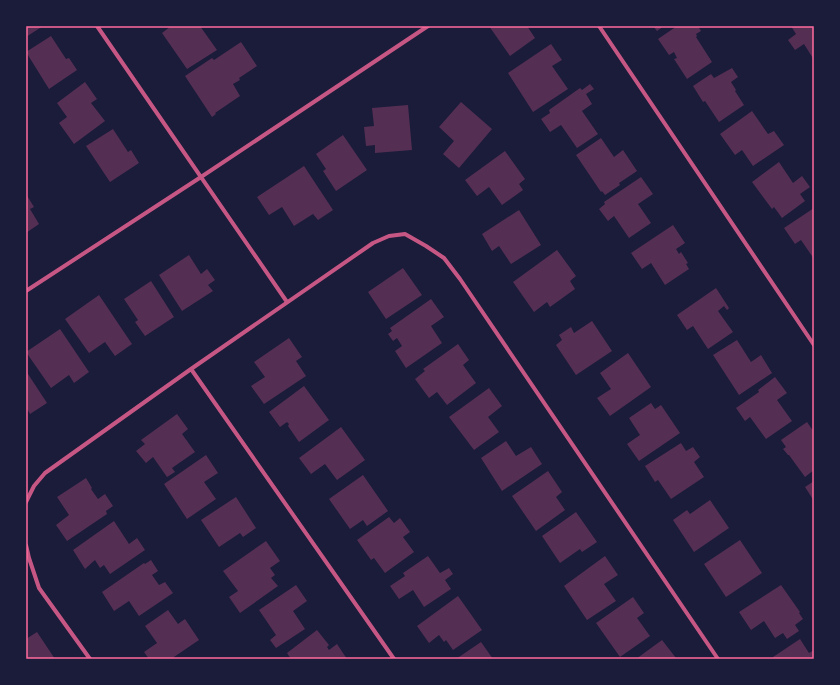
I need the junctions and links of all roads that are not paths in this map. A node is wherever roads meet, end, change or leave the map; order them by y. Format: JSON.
{"nodes":[{"id":1,"x":97,"y":26,"type":"edge"},
{"id":2,"x":428,"y":26,"type":"edge"},
{"id":3,"x":599,"y":26,"type":"edge"},
{"id":4,"x":201,"y":178,"type":"junction"},
{"id":5,"x":26,"y":291,"type":"edge"},
{"id":6,"x":287,"y":302,"type":"junction"},
{"id":7,"x":814,"y":345,"type":"edge"},
{"id":8,"x":191,"y":369,"type":"junction"},
{"id":9,"x":26,"y":502,"type":"edge"},
{"id":10,"x":26,"y":545,"type":"edge"},
{"id":11,"x":90,"y":659,"type":"edge"},
{"id":12,"x":394,"y":659,"type":"edge"},
{"id":13,"x":718,"y":659,"type":"edge"}],
"edges":[{"from":1,"to":4,"type":"street"},
{"from":2,"to":4,"type":"street"},
{"from":3,"to":7,"type":"street"},
{"from":4,"to":5,"type":"street"},
{"from":4,"to":6,"type":"street"},
{"from":6,"to":8,"type":"street"},
{"from":6,"to":13,"type":"street"},
{"from":8,"to":9,"type":"street"},
{"from":8,"to":12,"type":"street"},
{"from":10,"to":11,"type":"street"}]}
